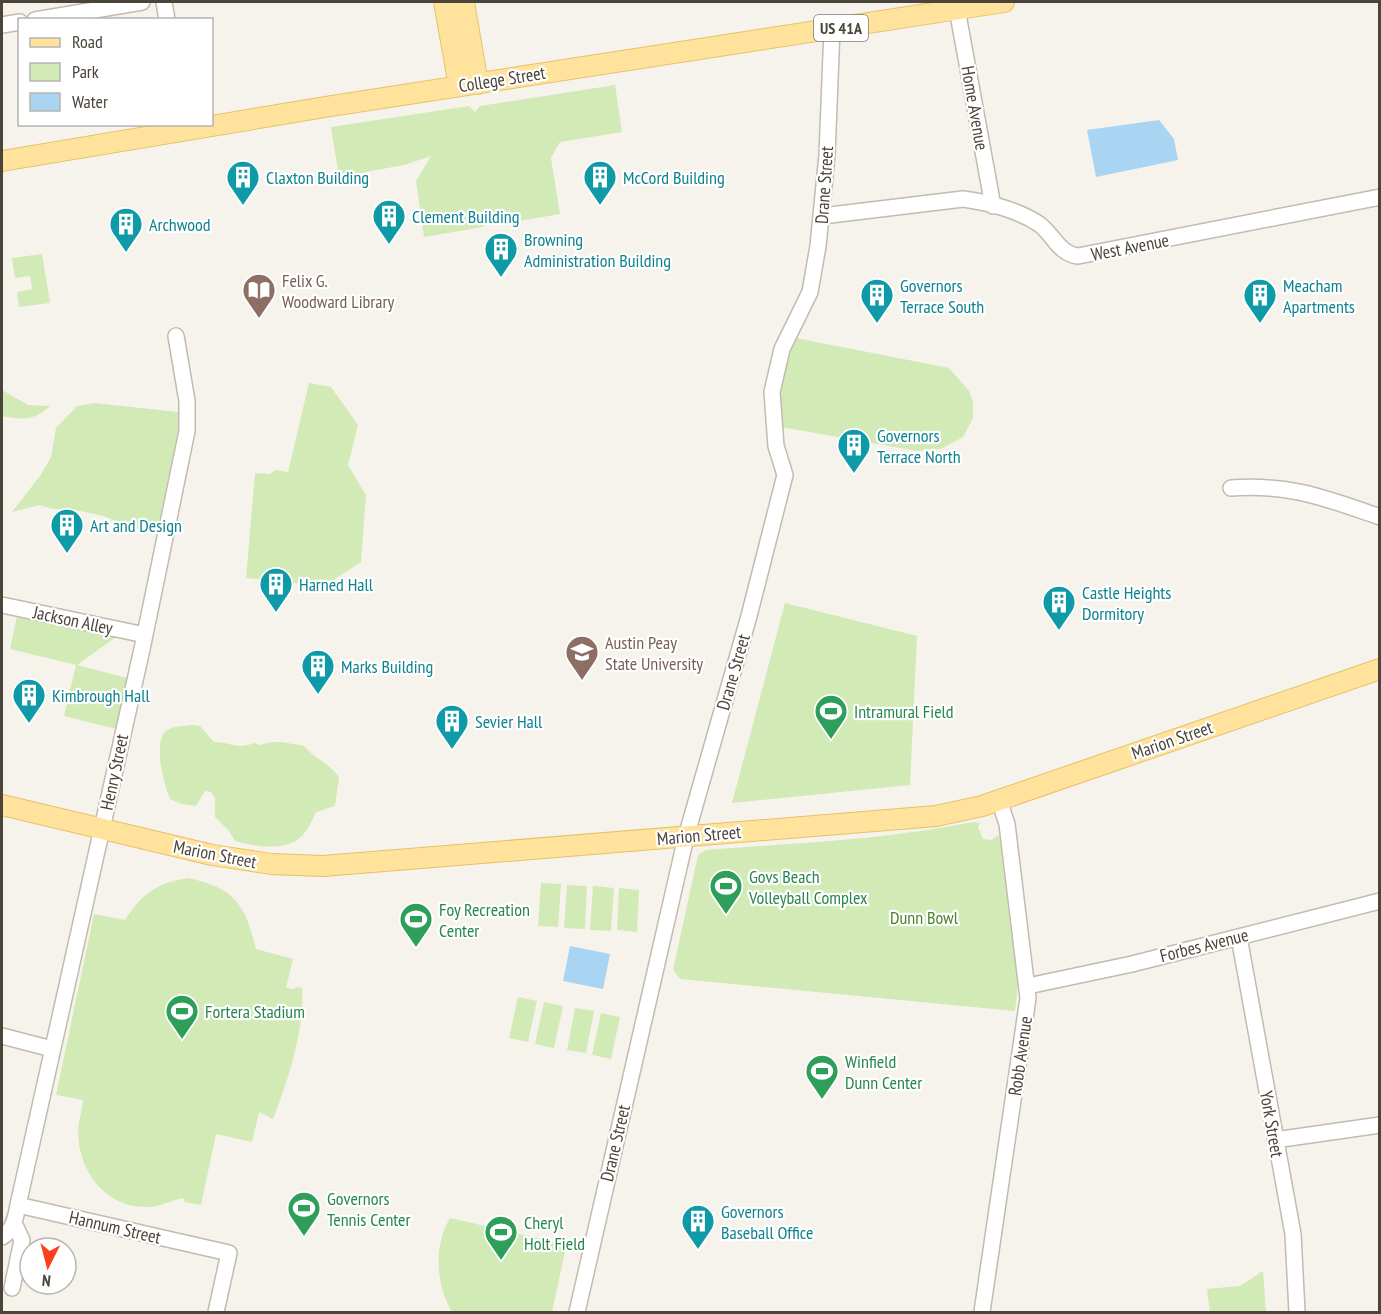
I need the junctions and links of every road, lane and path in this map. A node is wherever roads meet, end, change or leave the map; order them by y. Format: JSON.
{"nodes":[{"id":1,"x":142,"y":2,"type":"edge"},
{"id":2,"x":164,"y":2,"type":"edge"},
{"id":3,"x":444,"y":2,"type":"edge"},
{"id":4,"x":464,"y":2,"type":"edge"},
{"id":5,"x":1004,"y":2,"type":"edge"},
{"id":6,"x":980,"y":3,"type":"edge"},
{"id":7,"x":957,"y":9,"type":"junction"},
{"id":8,"x":47,"y":18,"type":"edge"},
{"id":9,"x":167,"y":18,"type":"edge"},
{"id":10,"x":18,"y":22,"type":"edge"},
{"id":11,"x":2,"y":25,"type":"edge"},
{"id":12,"x":832,"y":29,"type":"junction"},
{"id":13,"x":468,"y":85,"type":"junction"},
{"id":14,"x":213,"y":123,"type":"edge"},
{"id":15,"x":187,"y":127,"type":"edge"},
{"id":16,"x":2,"y":161,"type":"edge"},
{"id":17,"x":1380,"y":197,"type":"edge"},
{"id":18,"x":993,"y":206,"type":"junction"},
{"id":19,"x":822,"y":216,"type":"junction"},
{"id":20,"x":176,"y":336,"type":"dead end"},
{"id":21,"x":1232,"y":488,"type":"dead end"},
{"id":22,"x":1380,"y":517,"type":"edge"},
{"id":23,"x":2,"y":604,"type":"edge"},
{"id":24,"x":145,"y":634,"type":"junction"},
{"id":25,"x":1380,"y":669,"type":"edge"},
{"id":26,"x":999,"y":800,"type":"junction"},
{"id":27,"x":2,"y":805,"type":"edge"},
{"id":28,"x":102,"y":829,"type":"junction"},
{"id":29,"x":686,"y":837,"type":"junction"},
{"id":30,"x":1380,"y":901,"type":"edge"},
{"id":31,"x":1239,"y":936,"type":"junction"},
{"id":32,"x":1028,"y":987,"type":"junction"},
{"id":33,"x":2,"y":1036,"type":"edge"},
{"id":34,"x":52,"y":1049,"type":"junction"},
{"id":35,"x":1380,"y":1125,"type":"edge"},
{"id":36,"x":1275,"y":1140,"type":"junction"},
{"id":37,"x":18,"y":1205,"type":"junction"},
{"id":38,"x":14,"y":1223,"type":"junction"},
{"id":39,"x":2,"y":1237,"type":"edge"},
{"id":40,"x":12,"y":1288,"type":"dead end"},
{"id":41,"x":216,"y":1312,"type":"edge"},
{"id":42,"x":577,"y":1312,"type":"edge"},
{"id":43,"x":982,"y":1312,"type":"edge"},
{"id":44,"x":1297,"y":1312,"type":"edge"}],
"edges":[{"from":1,"to":8,"type":"street"},
{"from":2,"to":9,"type":"street"},
{"from":3,"to":13,"type":"main road"},
{"from":4,"to":13,"type":"main road"},
{"from":5,"to":6,"type":"main road","name":"College Street","number":"US 41A"},
{"from":6,"to":7,"type":"main road","name":"College Street","number":"US 41A"},
{"from":7,"to":12,"type":"main road","name":"College Street","number":"US 41A"},
{"from":7,"to":18,"type":"street","name":"Home Avenue"},
{"from":10,"to":11,"type":"street"},
{"from":12,"to":13,"type":"main road","name":"College Street","number":"US 41A"},
{"from":12,"to":19,"type":"street","name":"Drane Street"},
{"from":13,"to":14,"type":"main road","name":"College Street"},
{"from":15,"to":16,"type":"main road","name":"College Street"},
{"from":17,"to":18,"type":"street","name":"West Avenue"},
{"from":18,"to":19,"type":"street","name":"West Avenue"},
{"from":19,"to":29,"type":"street","name":"Drane Street"},
{"from":20,"to":24,"type":"street","name":"Henry Street"},
{"from":21,"to":22,"type":"street"},
{"from":23,"to":24,"type":"street","name":"Jackson Alley"},
{"from":24,"to":28,"type":"street","name":"Henry Street"},
{"from":25,"to":26,"type":"main road","name":"Marion Street"},
{"from":26,"to":29,"type":"main road","name":"Marion Street"},
{"from":26,"to":32,"type":"street","name":"Robb Avenue"},
{"from":27,"to":28,"type":"main road","name":"Marion Street"},
{"from":28,"to":29,"type":"main road","name":"Marion Street"},
{"from":28,"to":34,"type":"street","name":"Henry Street"},
{"from":29,"to":42,"type":"street","name":"Drane Street"},
{"from":30,"to":31,"type":"street","name":"Forbes Avenue"},
{"from":31,"to":32,"type":"street","name":"Forbes Avenue"},
{"from":31,"to":36,"type":"street","name":"York Street"},
{"from":32,"to":43,"type":"street","name":"Robb Avenue"},
{"from":33,"to":34,"type":"street"},
{"from":34,"to":37,"type":"street","name":"Henry Street"},
{"from":35,"to":36,"type":"street"},
{"from":36,"to":44,"type":"street","name":"York Street"},
{"from":37,"to":38,"type":"street"},
{"from":37,"to":41,"type":"street","name":"Hannum Street"},
{"from":38,"to":39,"type":"street"},
{"from":38,"to":40,"type":"street"}]}
